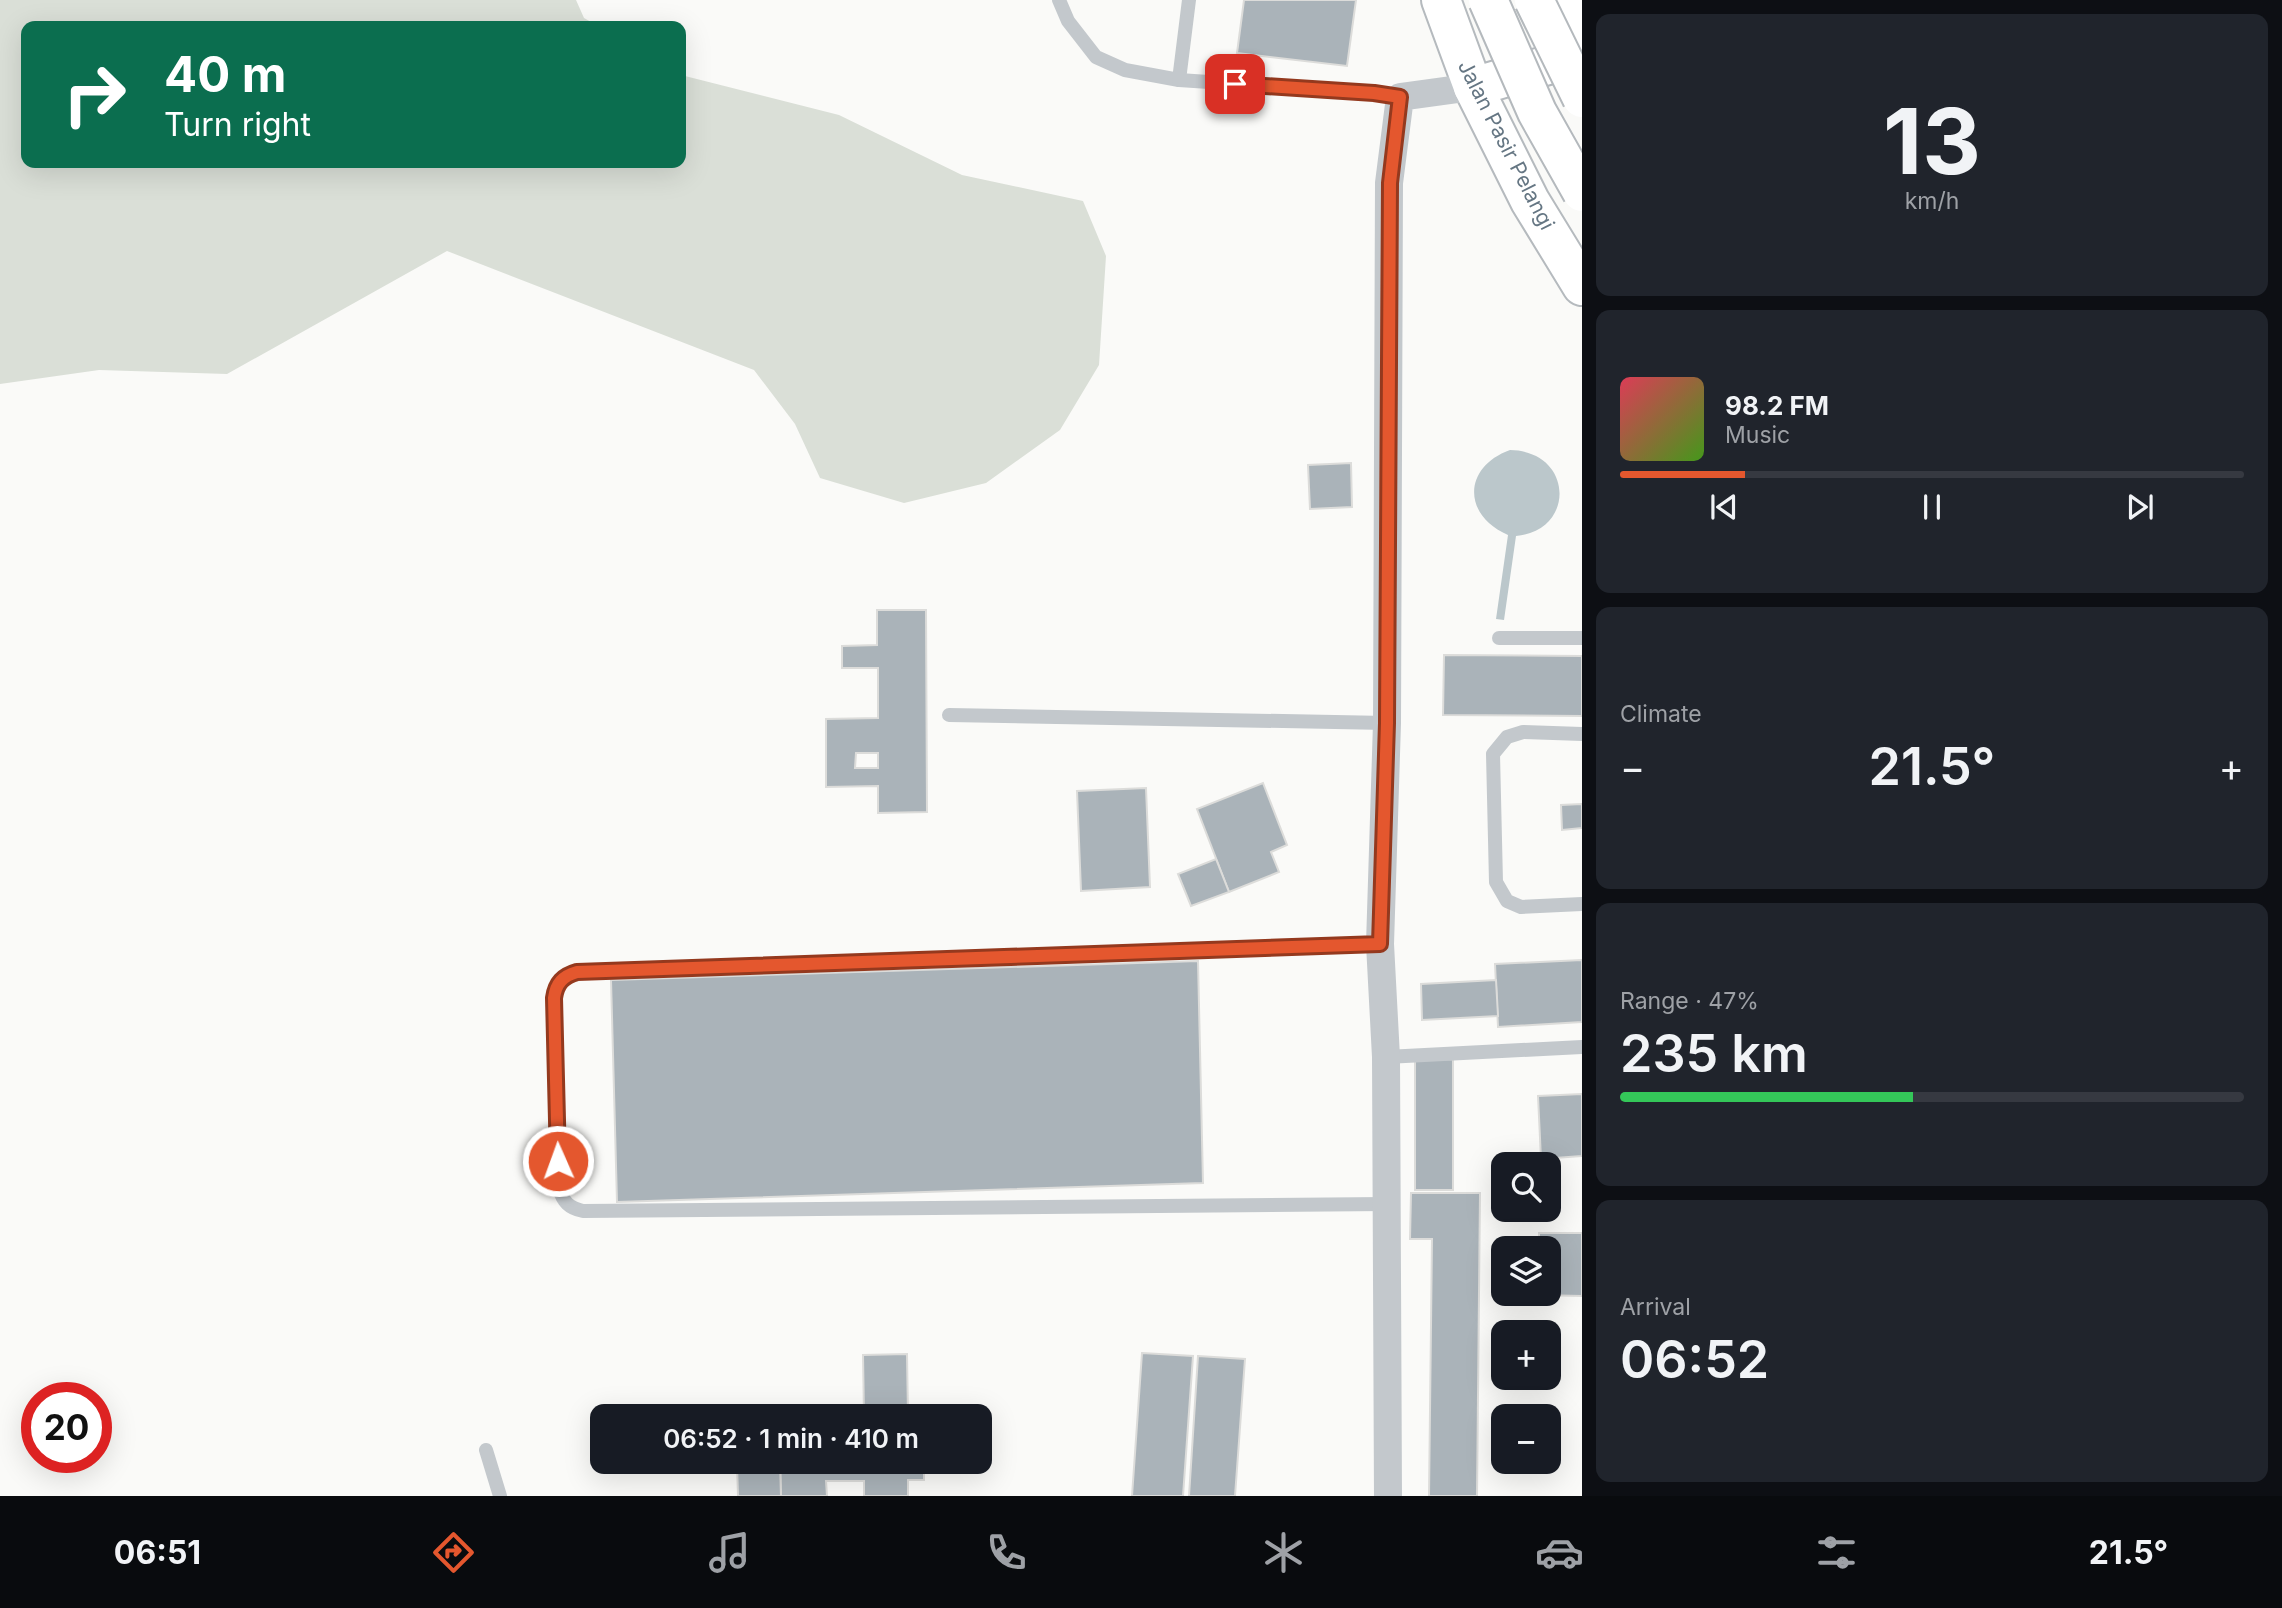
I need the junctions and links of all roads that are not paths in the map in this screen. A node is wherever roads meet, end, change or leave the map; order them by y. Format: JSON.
{"nodes":[{"id":1,"x":1059,"y":0,"type":"edge"},
{"id":2,"x":1189,"y":0,"type":"edge"},
{"id":3,"x":1441,"y":0,"type":"edge"},
{"id":4,"x":1488,"y":0,"type":"edge"},
{"id":5,"x":1534,"y":0,"type":"edge"},
{"id":6,"x":1574,"y":0,"type":"edge"},
{"id":7,"x":1582,"y":21,"type":"edge"},
{"id":8,"x":1582,"y":55,"type":"edge"},
{"id":9,"x":1179,"y":80,"type":"junction"},
{"id":10,"x":1473,"y":87,"type":"junction"},
{"id":11,"x":1400,"y":97,"type":"junction"},
{"id":12,"x":1582,"y":98,"type":"edge"},
{"id":13,"x":1582,"y":192,"type":"edge"},
{"id":14,"x":1582,"y":286,"type":"edge"},
{"id":15,"x":1499,"y":638,"type":"dead end"},
{"id":16,"x":1582,"y":638,"type":"edge"},
{"id":17,"x":949,"y":715,"type":"dead end"},
{"id":18,"x":1387,"y":723,"type":"junction"},
{"id":19,"x":1582,"y":734,"type":"edge"},
{"id":20,"x":1582,"y":904,"type":"edge"},
{"id":21,"x":1380,"y":944,"type":"junction"},
{"id":22,"x":1582,"y":1046,"type":"edge"},
{"id":23,"x":1386,"y":1057,"type":"junction"},
{"id":24,"x":1386,"y":1204,"type":"junction"},
{"id":25,"x":486,"y":1450,"type":"dead end"},
{"id":26,"x":500,"y":1496,"type":"edge"},
{"id":27,"x":1388,"y":1496,"type":"edge"}],
"edges":[{"from":1,"to":9,"type":"lane"},
{"from":2,"to":9,"type":"lane"},
{"from":3,"to":10,"type":"main road","name":"Jalan Pasir Pelangi"},
{"from":4,"to":13,"type":"main road","bridge":true},
{"from":5,"to":12,"type":"main road","bridge":true},
{"from":6,"to":7,"type":"main road"},
{"from":8,"to":10,"type":"main road"},
{"from":9,"to":11,"type":"lane"},
{"from":10,"to":11,"type":"street"},
{"from":10,"to":14,"type":"main road","name":"Jalan Pasir Pelangi"},
{"from":11,"to":18,"type":"street"},
{"from":15,"to":16,"type":"lane"},
{"from":17,"to":18,"type":"lane"},
{"from":18,"to":21,"type":"street"},
{"from":19,"to":20,"type":"lane"},
{"from":21,"to":23,"type":"street"},
{"from":21,"to":24,"type":"lane"},
{"from":22,"to":23,"type":"lane"},
{"from":23,"to":24,"type":"street"},
{"from":24,"to":27,"type":"street"},
{"from":25,"to":26,"type":"lane"}]}
